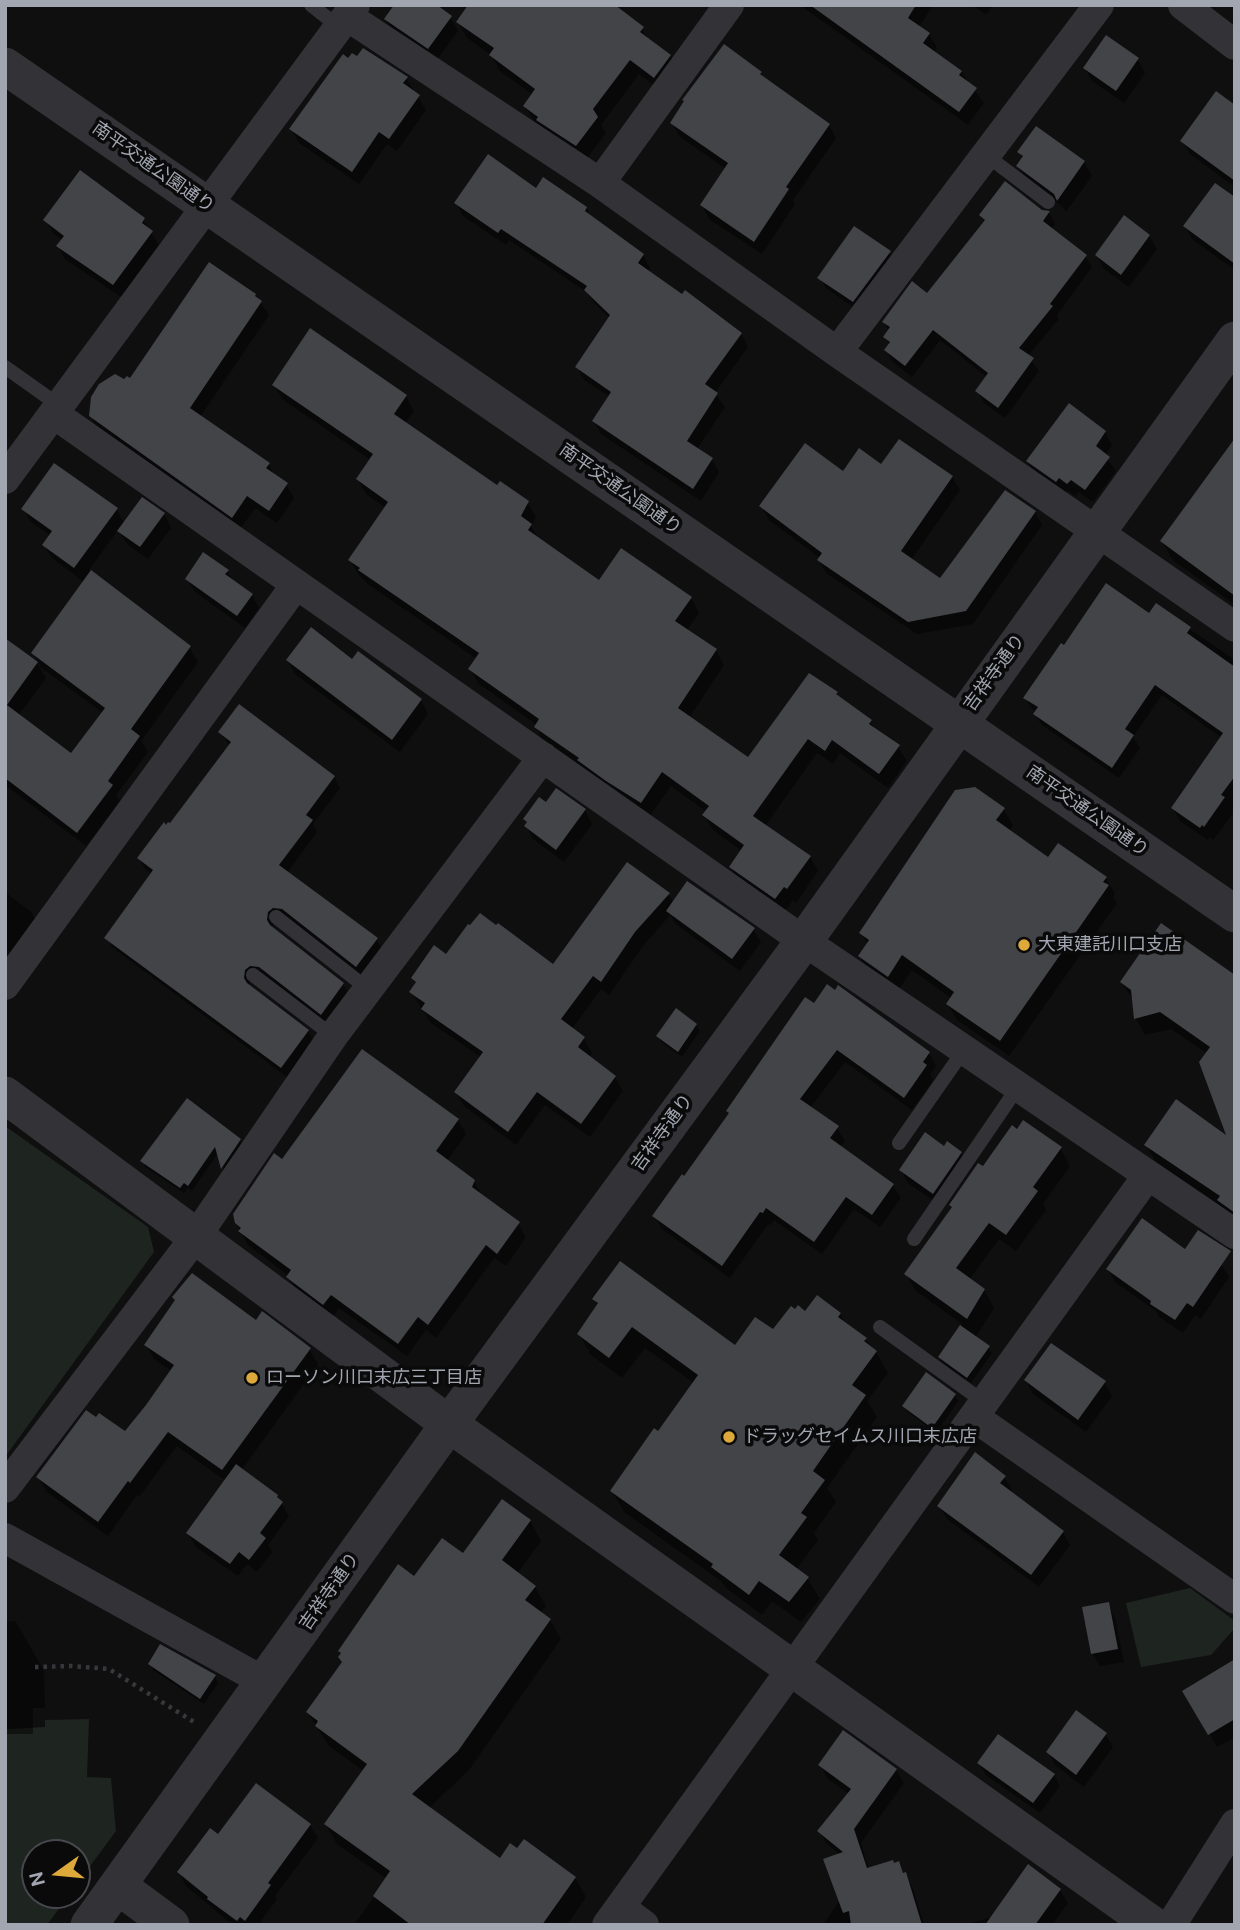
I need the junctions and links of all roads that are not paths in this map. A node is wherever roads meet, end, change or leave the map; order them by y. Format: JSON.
{"nodes":[{"id":1,"x":311,"y":5,"type":"edge"},
{"id":2,"x":729,"y":5,"type":"edge"},
{"id":3,"x":1099,"y":5,"type":"edge"},
{"id":4,"x":1183,"y":5,"type":"edge"},
{"id":5,"x":347,"y":16,"type":"edge"},
{"id":6,"x":1235,"y":44,"type":"edge"},
{"id":7,"x":5,"y":66,"type":"edge"},
{"id":8,"x":986,"y":155,"type":"junction"},
{"id":9,"x":600,"y":183,"type":"junction"},
{"id":10,"x":1048,"y":202,"type":"dead end"},
{"id":11,"x":209,"y":206,"type":"junction"},
{"id":12,"x":1235,"y":340,"type":"edge"},
{"id":13,"x":837,"y":352,"type":"junction"},
{"id":14,"x":5,"y":367,"type":"edge"},
{"id":15,"x":57,"y":410,"type":"junction"},
{"id":16,"x":5,"y":479,"type":"edge"},
{"id":17,"x":1097,"y":532,"type":"junction"},
{"id":18,"x":295,"y":586,"type":"junction"},
{"id":19,"x":1235,"y":627,"type":"edge"},
{"id":20,"x":958,"y":724,"type":"junction"},
{"id":21,"x":543,"y":757,"type":"junction"},
{"id":22,"x":1235,"y":914,"type":"edge"},
{"id":23,"x":276,"y":917,"type":"dead end"},
{"id":24,"x":804,"y":941,"type":"junction"},
{"id":25,"x":253,"y":975,"type":"dead end"},
{"id":26,"x":5,"y":985,"type":"edge"},
{"id":27,"x":368,"y":989,"type":"junction"},
{"id":28,"x":333,"y":1035,"type":"junction"},
{"id":29,"x":964,"y":1050,"type":"junction"},
{"id":30,"x":1018,"y":1087,"type":"junction"},
{"id":31,"x":5,"y":1095,"type":"edge"},
{"id":32,"x":899,"y":1143,"type":"dead end"},
{"id":33,"x":1148,"y":1175,"type":"junction"},
{"id":34,"x":1235,"y":1234,"type":"edge"},
{"id":35,"x":197,"y":1235,"type":"junction"},
{"id":36,"x":914,"y":1238,"type":"dead end"},
{"id":37,"x":880,"y":1327,"type":"dead end"},
{"id":38,"x":979,"y":1410,"type":"junction"},
{"id":39,"x":449,"y":1424,"type":"junction"},
{"id":40,"x":5,"y":1488,"type":"edge"},
{"id":41,"x":5,"y":1538,"type":"edge"},
{"id":42,"x":1235,"y":1599,"type":"edge"},
{"id":43,"x":792,"y":1668,"type":"junction"},
{"id":44,"x":265,"y":1682,"type":"junction"},
{"id":45,"x":1235,"y":1824,"type":"edge"},
{"id":46,"x":118,"y":1886,"type":"junction"},
{"id":47,"x":614,"y":1916,"type":"edge"},
{"id":48,"x":89,"y":1925,"type":"edge"},
{"id":49,"x":171,"y":1925,"type":"edge"},
{"id":50,"x":644,"y":1925,"type":"edge"},
{"id":51,"x":1153,"y":1925,"type":"edge"},
{"id":52,"x":1171,"y":1925,"type":"edge"}],
"edges":[{"from":1,"to":5,"type":"lane"},
{"from":2,"to":9,"type":"street"},
{"from":3,"to":8,"type":"street"},
{"from":4,"to":6,"type":"street"},
{"from":5,"to":9,"type":"street"},
{"from":5,"to":11,"type":"street"},
{"from":7,"to":11,"type":"street","name":"南平交通公園通り"},
{"from":8,"to":10,"type":"lane"},
{"from":8,"to":13,"type":"street"},
{"from":9,"to":13,"type":"street"},
{"from":11,"to":15,"type":"street"},
{"from":11,"to":20,"type":"street","name":"南平交通公園通り"},
{"from":12,"to":17,"type":"street","name":"吉祥寺通り"},
{"from":13,"to":17,"type":"street"},
{"from":14,"to":15,"type":"lane"},
{"from":15,"to":16,"type":"street"},
{"from":15,"to":18,"type":"street"},
{"from":17,"to":19,"type":"street"},
{"from":17,"to":20,"type":"street","name":"吉祥寺通り"},
{"from":18,"to":21,"type":"street"},
{"from":18,"to":26,"type":"street"},
{"from":20,"to":22,"type":"street","name":"南平交通公園通り"},
{"from":20,"to":24,"type":"street","name":"吉祥寺通り"},
{"from":21,"to":24,"type":"street"},
{"from":21,"to":27,"type":"street"},
{"from":23,"to":27,"type":"lane"},
{"from":24,"to":29,"type":"street"},
{"from":24,"to":39,"type":"street","name":"吉祥寺通り"},
{"from":25,"to":28,"type":"lane"},
{"from":27,"to":28,"type":"street"},
{"from":28,"to":35,"type":"street"},
{"from":29,"to":30,"type":"street"},
{"from":29,"to":32,"type":"lane"},
{"from":30,"to":33,"type":"street"},
{"from":30,"to":36,"type":"lane"},
{"from":31,"to":35,"type":"street"},
{"from":33,"to":34,"type":"street"},
{"from":33,"to":38,"type":"street"},
{"from":35,"to":39,"type":"street"},
{"from":35,"to":40,"type":"street"},
{"from":37,"to":38,"type":"lane"},
{"from":38,"to":42,"type":"street"},
{"from":38,"to":43,"type":"street"},
{"from":39,"to":43,"type":"street"},
{"from":39,"to":44,"type":"street","name":"吉祥寺通り"},
{"from":41,"to":44,"type":"street"},
{"from":43,"to":47,"type":"street"},
{"from":43,"to":51,"type":"street"},
{"from":44,"to":46,"type":"street","name":"吉祥寺通り"},
{"from":45,"to":52,"type":"street"},
{"from":46,"to":48,"type":"street","name":"吉祥寺通り"},
{"from":46,"to":49,"type":"street"},
{"from":47,"to":50,"type":"street"}]}
